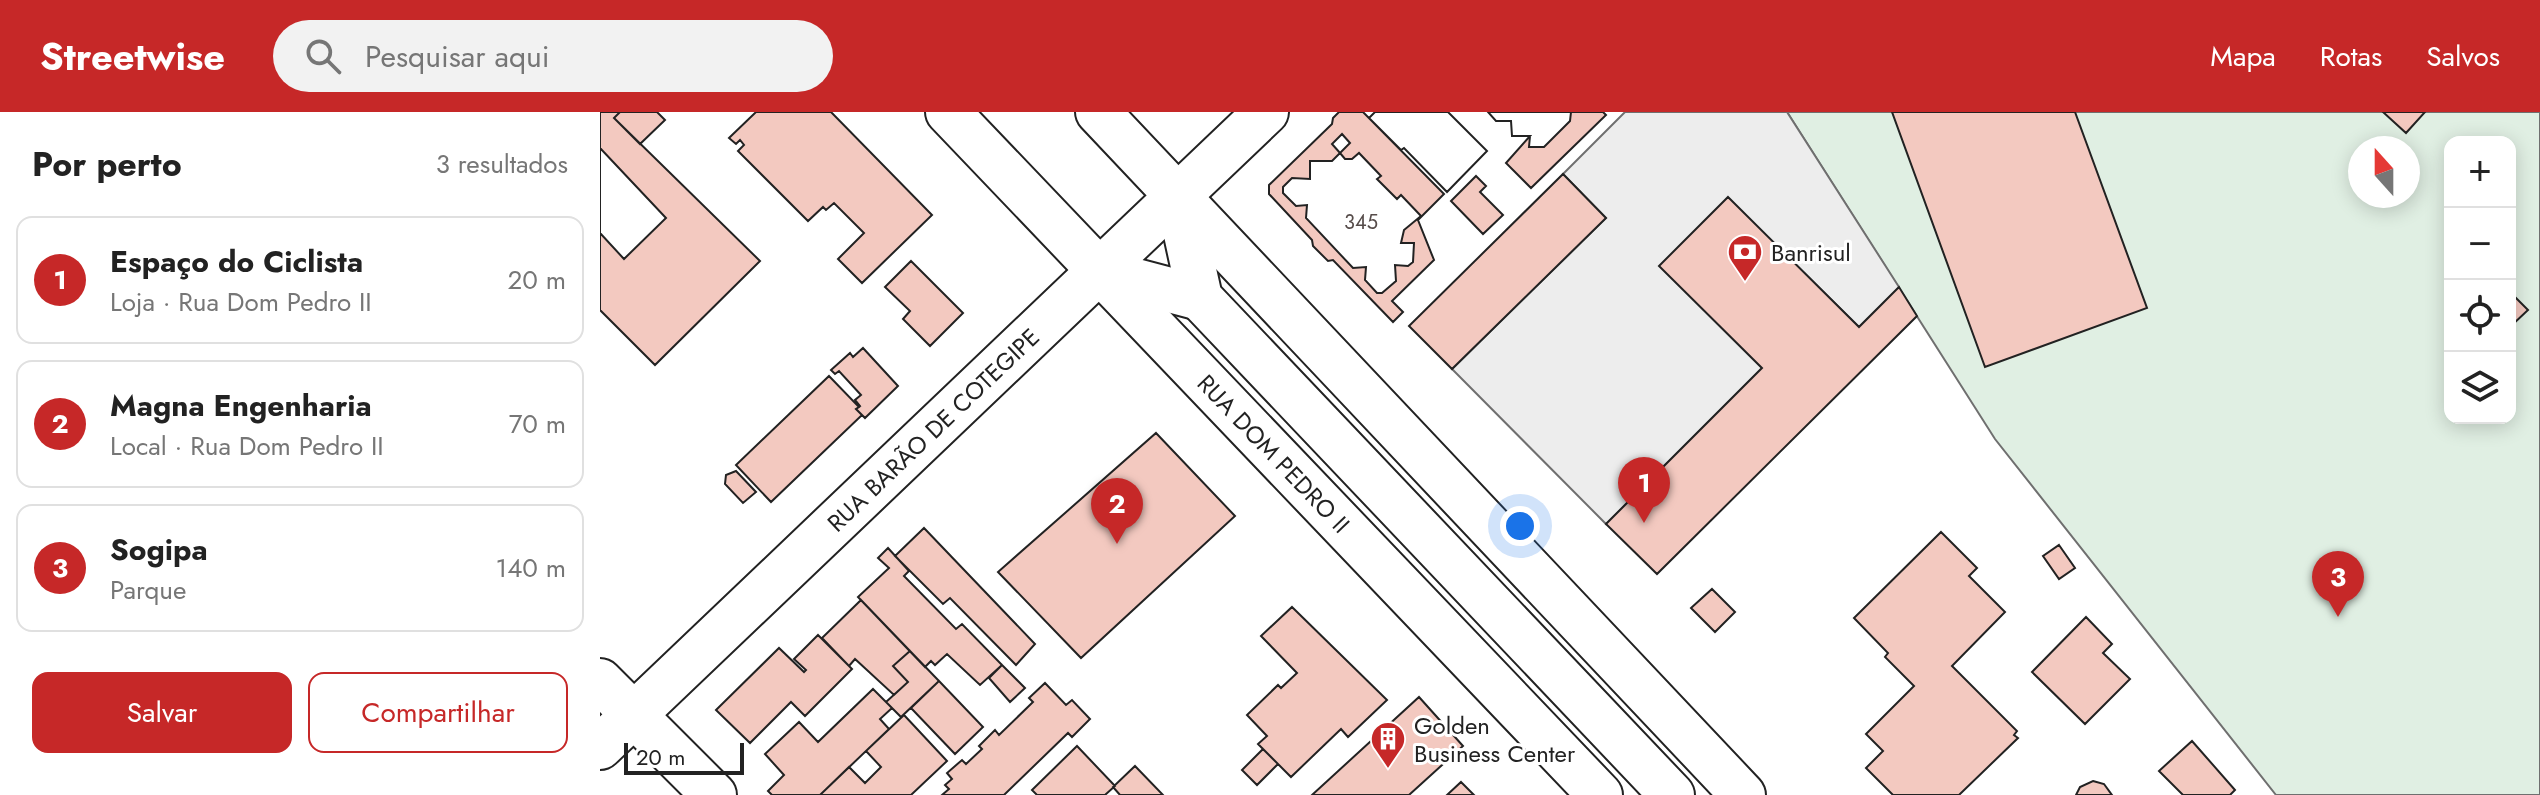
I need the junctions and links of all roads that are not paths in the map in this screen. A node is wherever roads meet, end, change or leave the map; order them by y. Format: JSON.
{"nodes":[{"id":1,"x":948,"y":112,"type":"edge"},
{"id":2,"x":1098,"y":112,"type":"edge"},
{"id":3,"x":1266,"y":112,"type":"edge"},
{"id":4,"x":1178,"y":197,"type":"junction"},
{"id":5,"x":1098,"y":271,"type":"junction"},
{"id":6,"x":1200,"y":298,"type":"junction"},
{"id":7,"x":600,"y":681,"type":"edge"},
{"id":8,"x":634,"y":715,"type":"junction"},
{"id":9,"x":600,"y":747,"type":"edge"},
{"id":10,"x":714,"y":795,"type":"edge"},
{"id":11,"x":1600,"y":795,"type":"edge"},
{"id":12,"x":1672,"y":795,"type":"edge"},
{"id":13,"x":1743,"y":795,"type":"edge"}],
"edges":[{"from":1,"to":5,"type":"main road","name":"RUA DOM PEDRO II"},
{"from":2,"to":4,"type":"main road"},
{"from":3,"to":4,"type":"main road","name":"RUA BARÃO DE COTEGIPE"},
{"from":4,"to":5,"type":"main road","name":"RUA BARÃO DE COTEGIPE"},
{"from":4,"to":6,"type":"main road"},
{"from":4,"to":13,"type":"main road"},
{"from":5,"to":6,"type":"main road"},
{"from":5,"to":8,"type":"main road","name":"RUA BARÃO DE COTEGIPE"},
{"from":5,"to":11,"type":"main road","name":"RUA DOM PEDRO II"},
{"from":6,"to":12,"type":"main road"},
{"from":7,"to":8,"type":"main road"},
{"from":8,"to":9,"type":"main road","name":"RUA BARÃO DE COTEGIPE"},
{"from":8,"to":10,"type":"main road"}]}
